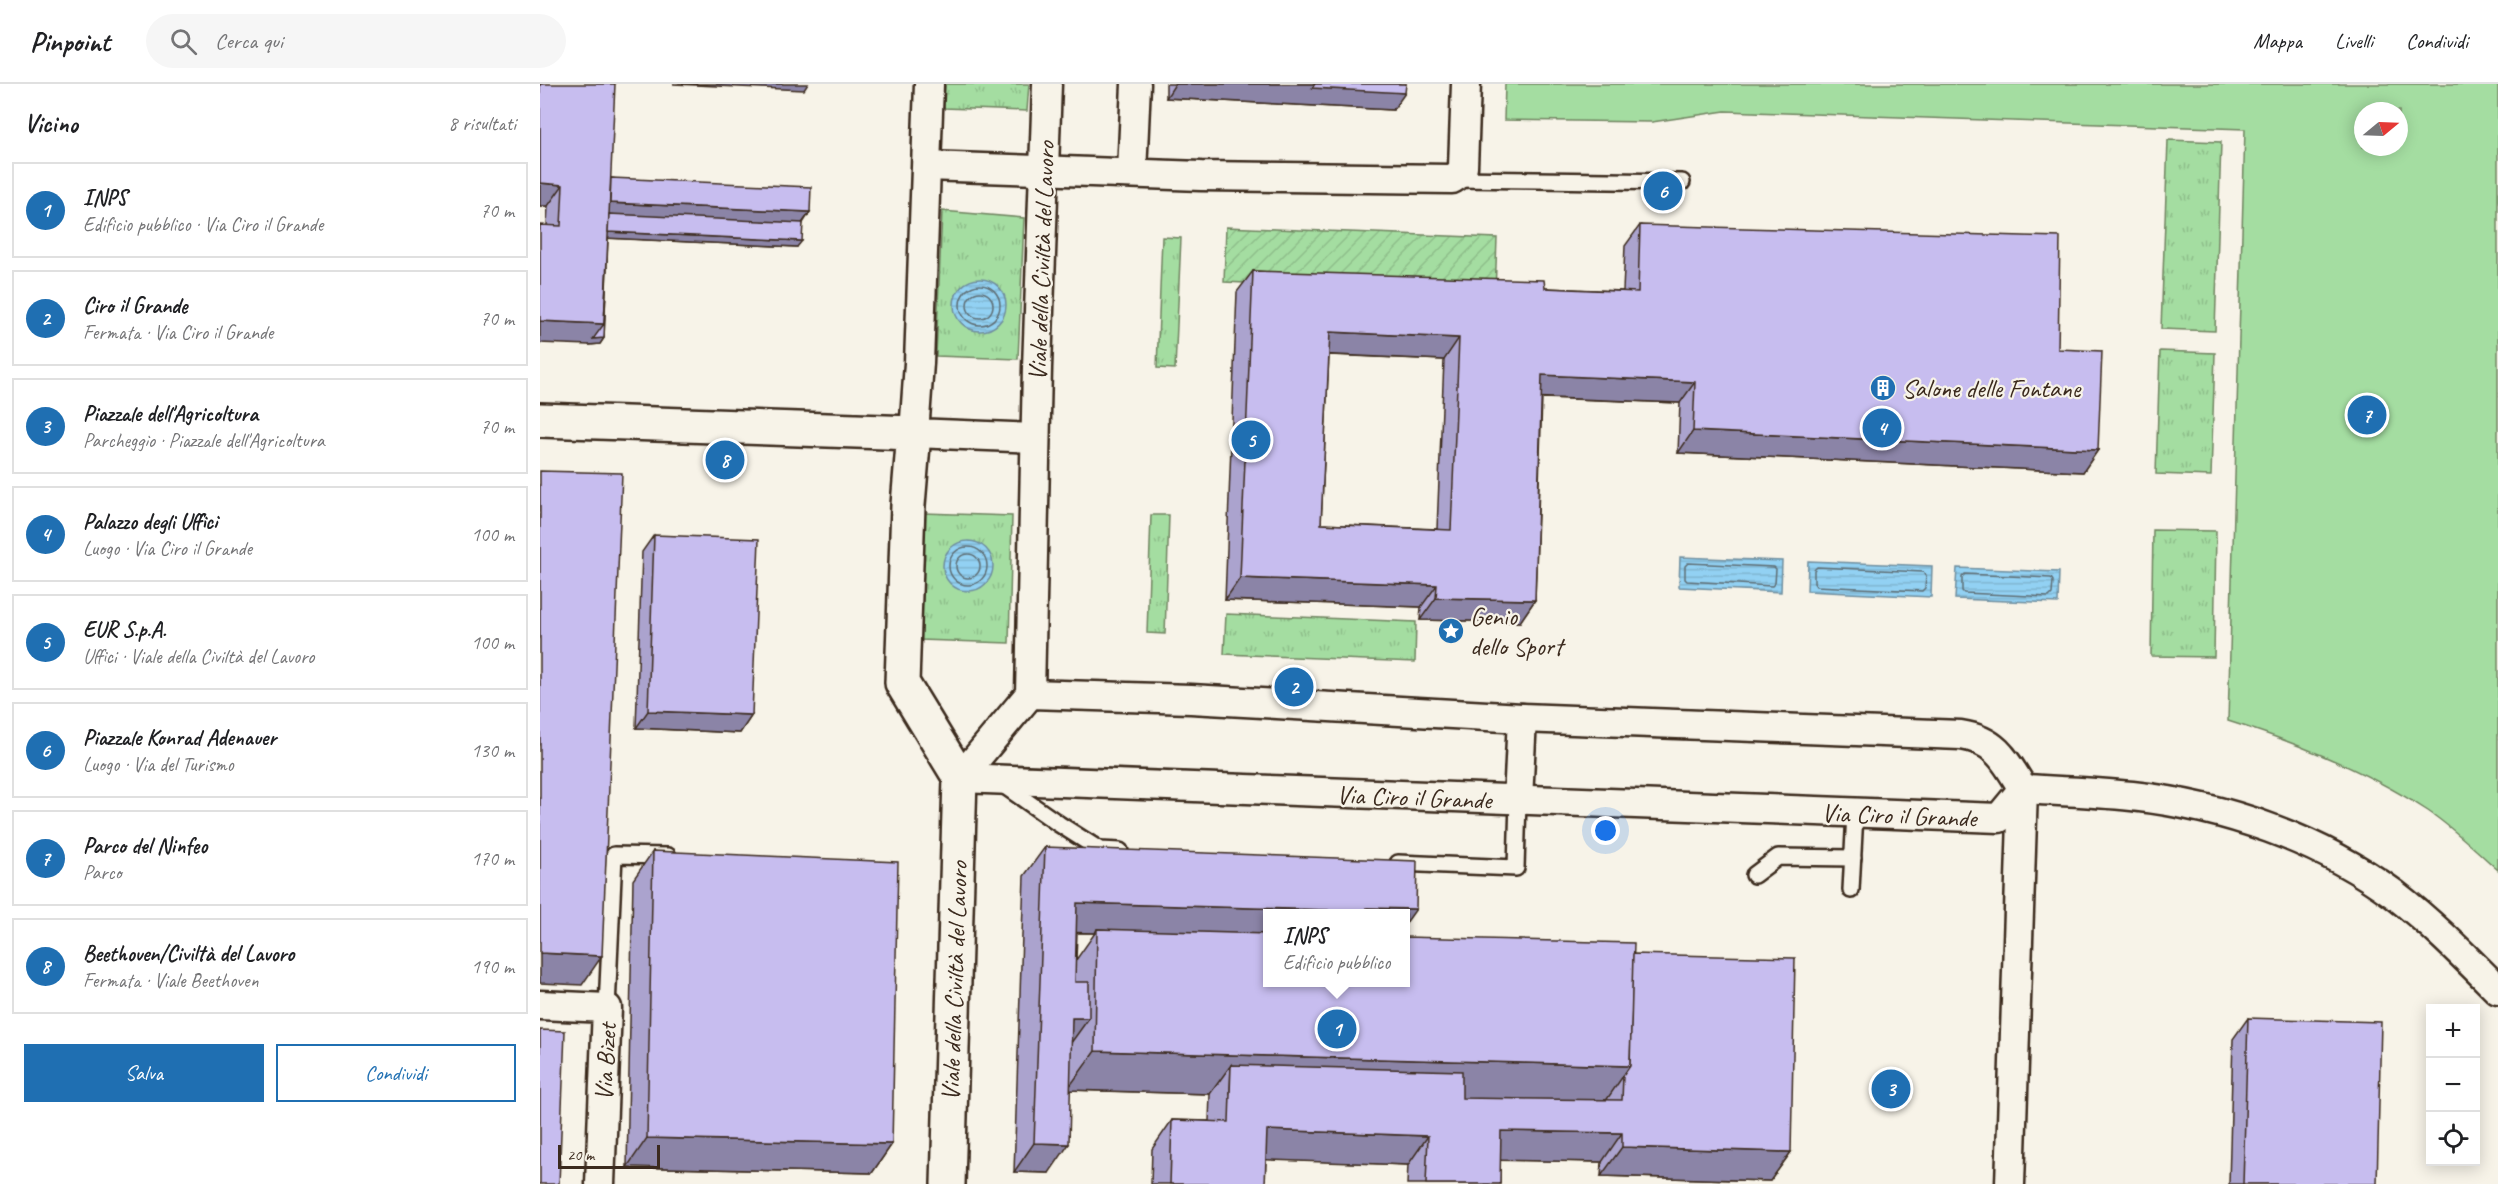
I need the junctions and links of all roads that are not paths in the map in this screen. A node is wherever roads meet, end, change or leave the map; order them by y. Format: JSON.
{"nodes":[{"id":1,"x":929,"y":84,"type":"edge"},
{"id":2,"x":1047,"y":84,"type":"edge"},
{"id":3,"x":1136,"y":84,"type":"edge"},
{"id":4,"x":1466,"y":84,"type":"edge"},
{"id":5,"x":927,"y":166,"type":"junction"},
{"id":6,"x":1044,"y":170,"type":"junction"},
{"id":7,"x":1132,"y":173,"type":"junction"},
{"id":8,"x":1452,"y":179,"type":"junction"},
{"id":9,"x":1682,"y":183,"type":"dead end"},
{"id":10,"x":540,"y":420,"type":"edge"},
{"id":11,"x":914,"y":433,"type":"junction"},
{"id":12,"x":1035,"y":438,"type":"junction"},
{"id":13,"x":1030,"y":694,"type":"junction"},
{"id":14,"x":1522,"y":718,"type":"junction"},
{"id":15,"x":960,"y":778,"type":"junction"},
{"id":16,"x":997,"y":780,"type":"junction"},
{"id":17,"x":2023,"y":789,"type":"junction"},
{"id":18,"x":1518,"y":800,"type":"junction"},
{"id":19,"x":1855,"y":813,"type":"junction"},
{"id":20,"x":1136,"y":851,"type":"edge"},
{"id":21,"x":685,"y":857,"type":"edge"},
{"id":22,"x":1853,"y":858,"type":"junction"},
{"id":23,"x":1385,"y":862,"type":"edge"},
{"id":24,"x":1754,"y":875,"type":"dead end"},
{"id":25,"x":1851,"y":890,"type":"dead end"},
{"id":26,"x":2498,"y":990,"type":"edge"},
{"id":27,"x":540,"y":1005,"type":"edge"},
{"id":28,"x":607,"y":1008,"type":"junction"},
{"id":29,"x":600,"y":1184,"type":"edge"},
{"id":30,"x":948,"y":1184,"type":"edge"},
{"id":31,"x":2010,"y":1184,"type":"edge"}],
"edges":[{"from":1,"to":5,"type":"street"},
{"from":2,"to":6,"type":"street","name":"Viale della Civiltà del Lavoro"},
{"from":3,"to":7,"type":"street"},
{"from":4,"to":8,"type":"street"},
{"from":5,"to":6,"type":"street"},
{"from":5,"to":11,"type":"street"},
{"from":6,"to":7,"type":"street"},
{"from":6,"to":12,"type":"street","name":"Viale della Civiltà del Lavoro"},
{"from":7,"to":8,"type":"street"},
{"from":8,"to":9,"type":"lane"},
{"from":10,"to":11,"type":"street"},
{"from":11,"to":12,"type":"street"},
{"from":11,"to":15,"type":"street"},
{"from":12,"to":13,"type":"street","name":"Viale della Civiltà del Lavoro"},
{"from":13,"to":14,"type":"street"},
{"from":13,"to":15,"type":"street"},
{"from":14,"to":17,"type":"street"},
{"from":14,"to":18,"type":"street"},
{"from":15,"to":16,"type":"street","name":"Via Ciro il Grande"},
{"from":15,"to":30,"type":"street","name":"Viale della Civiltà del Lavoro"},
{"from":16,"to":18,"type":"street","name":"Via Ciro il Grande"},
{"from":16,"to":20,"type":"lane"},
{"from":17,"to":19,"type":"street","name":"Via Ciro il Grande"},
{"from":17,"to":26,"type":"street"},
{"from":17,"to":31,"type":"street"},
{"from":18,"to":19,"type":"street","name":"Via Ciro il Grande"},
{"from":18,"to":23,"type":"lane"},
{"from":19,"to":22,"type":"lane"},
{"from":21,"to":28,"type":"lane"},
{"from":22,"to":24,"type":"lane"},
{"from":22,"to":25,"type":"lane"},
{"from":27,"to":28,"type":"street","name":"Via Bizet"},
{"from":28,"to":29,"type":"street","name":"Via Bizet"}]}
